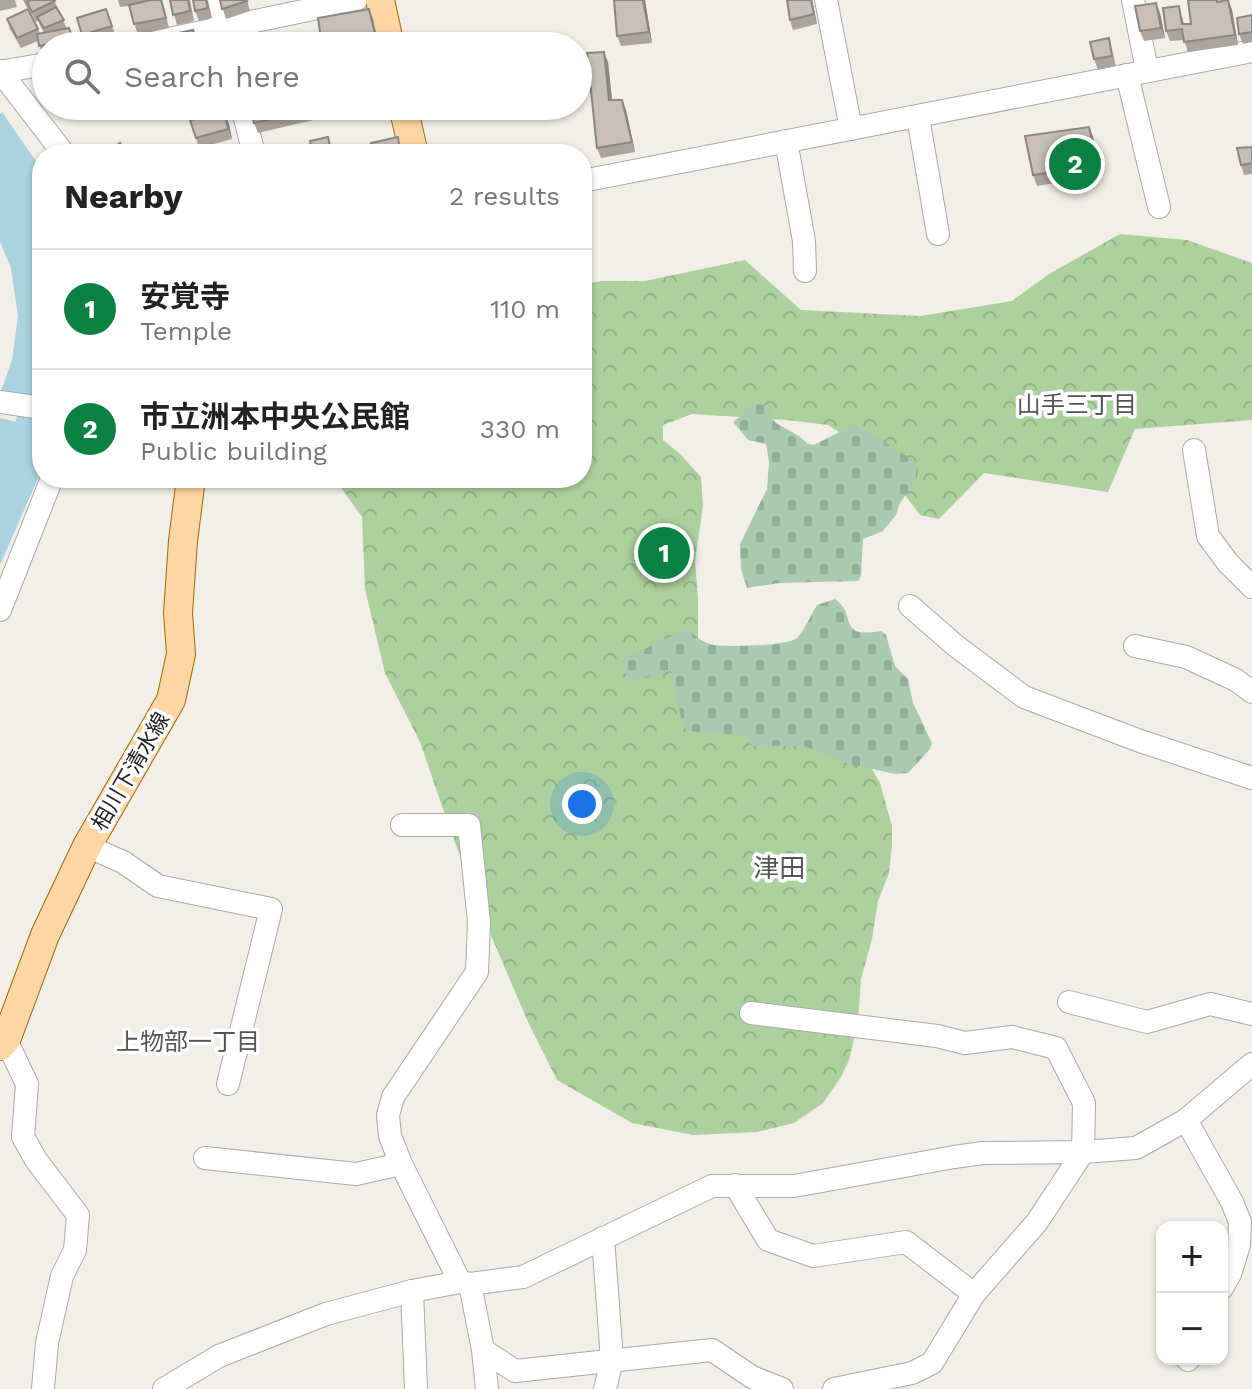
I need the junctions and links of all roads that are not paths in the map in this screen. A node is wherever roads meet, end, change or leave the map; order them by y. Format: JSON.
{"nodes":[{"id":1,"x":216,"y":0,"type":"edge"},
{"id":2,"x":356,"y":0,"type":"edge"},
{"id":3,"x":380,"y":0,"type":"edge"},
{"id":4,"x":826,"y":0,"type":"edge"},
{"id":5,"x":1133,"y":0,"type":"edge"},
{"id":6,"x":223,"y":32,"type":"edge"},
{"id":7,"x":242,"y":32,"type":"edge"},
{"id":8,"x":387,"y":32,"type":"edge"},
{"id":9,"x":1252,"y":51,"type":"edge"},
{"id":10,"x":32,"y":66,"type":"edge"},
{"id":11,"x":0,"y":71,"type":"edge"},
{"id":12,"x":1137,"y":73,"type":"junction"},
{"id":13,"x":32,"y":112,"type":"edge"},
{"id":14,"x":918,"y":117,"type":"junction"},
{"id":15,"x":38,"y":120,"type":"edge"},
{"id":16,"x":246,"y":120,"type":"edge"},
{"id":17,"x":406,"y":120,"type":"edge"},
{"id":18,"x":851,"y":129,"type":"junction"},
{"id":19,"x":786,"y":141,"type":"junction"},
{"id":20,"x":56,"y":144,"type":"edge"},
{"id":21,"x":252,"y":144,"type":"edge"},
{"id":22,"x":412,"y":144,"type":"edge"},
{"id":23,"x":592,"y":179,"type":"edge"},
{"id":24,"x":1159,"y":207,"type":"dead end"},
{"id":25,"x":938,"y":234,"type":"dead end"},
{"id":26,"x":805,"y":271,"type":"dead end"},
{"id":27,"x":0,"y":402,"type":"edge"},
{"id":28,"x":32,"y":407,"type":"edge"},
{"id":29,"x":1194,"y":450,"type":"dead end"},
{"id":30,"x":48,"y":488,"type":"edge"},
{"id":31,"x":190,"y":488,"type":"edge"},
{"id":32,"x":1252,"y":587,"type":"edge"},
{"id":33,"x":910,"y":606,"type":"dead end"},
{"id":34,"x":0,"y":610,"type":"edge"},
{"id":35,"x":1135,"y":646,"type":"dead end"},
{"id":36,"x":1252,"y":692,"type":"edge"},
{"id":37,"x":1252,"y":778,"type":"edge"},
{"id":38,"x":402,"y":825,"type":"dead end"},
{"id":39,"x":87,"y":846,"type":"junction"},
{"id":40,"x":1069,"y":1002,"type":"dead end"},
{"id":41,"x":751,"y":1013,"type":"dead end"},
{"id":42,"x":1252,"y":1014,"type":"edge"},
{"id":43,"x":3,"y":1043,"type":"edge"},
{"id":44,"x":1252,"y":1064,"type":"edge"},
{"id":45,"x":228,"y":1084,"type":"dead end"},
{"id":46,"x":1186,"y":1120,"type":"junction"},
{"id":47,"x":1083,"y":1152,"type":"junction"},
{"id":48,"x":205,"y":1158,"type":"dead end"},
{"id":49,"x":401,"y":1164,"type":"junction"},
{"id":50,"x":735,"y":1185,"type":"junction"},
{"id":51,"x":603,"y":1238,"type":"junction"},
{"id":52,"x":1228,"y":1278,"type":"edge"},
{"id":53,"x":465,"y":1283,"type":"junction"},
{"id":54,"x":412,"y":1291,"type":"junction"},
{"id":55,"x":974,"y":1294,"type":"junction"},
{"id":56,"x":483,"y":1350,"type":"junction"},
{"id":57,"x":612,"y":1360,"type":"junction"},
{"id":58,"x":43,"y":1389,"type":"edge"},
{"id":59,"x":164,"y":1389,"type":"edge"},
{"id":60,"x":416,"y":1389,"type":"edge"},
{"id":61,"x":487,"y":1389,"type":"edge"},
{"id":62,"x":605,"y":1389,"type":"edge"},
{"id":63,"x":782,"y":1389,"type":"edge"},
{"id":64,"x":835,"y":1389,"type":"edge"}],
"edges":[{"from":1,"to":6,"type":"street"},
{"from":2,"to":7,"type":"street"},
{"from":3,"to":8,"type":"main road"},
{"from":4,"to":18,"type":"street"},
{"from":5,"to":12,"type":"street"},
{"from":9,"to":12,"type":"street"},
{"from":10,"to":11,"type":"street"},
{"from":11,"to":13,"type":"street"},
{"from":12,"to":14,"type":"street"},
{"from":12,"to":24,"type":"street"},
{"from":14,"to":18,"type":"street"},
{"from":14,"to":25,"type":"street"},
{"from":15,"to":20,"type":"street"},
{"from":16,"to":21,"type":"street"},
{"from":17,"to":22,"type":"main road"},
{"from":18,"to":19,"type":"street"},
{"from":19,"to":23,"type":"street"},
{"from":19,"to":26,"type":"street"},
{"from":27,"to":28,"type":"street"},
{"from":29,"to":32,"type":"street"},
{"from":30,"to":34,"type":"street"},
{"from":31,"to":39,"type":"main road","name":"相川下清水線"},
{"from":33,"to":37,"type":"street"},
{"from":35,"to":36,"type":"street"},
{"from":38,"to":49,"type":"street"},
{"from":39,"to":43,"type":"main road","name":"相川下清水線"},
{"from":39,"to":45,"type":"street"},
{"from":40,"to":42,"type":"street"},
{"from":41,"to":47,"type":"street"},
{"from":43,"to":58,"type":"street"},
{"from":44,"to":46,"type":"street"},
{"from":46,"to":47,"type":"street"},
{"from":46,"to":52,"type":"street"},
{"from":47,"to":50,"type":"street"},
{"from":47,"to":55,"type":"street"},
{"from":48,"to":49,"type":"street"},
{"from":49,"to":53,"type":"street"},
{"from":50,"to":51,"type":"street"},
{"from":50,"to":55,"type":"street"},
{"from":51,"to":53,"type":"street"},
{"from":51,"to":57,"type":"street"},
{"from":53,"to":54,"type":"street"},
{"from":53,"to":56,"type":"street"},
{"from":54,"to":59,"type":"street"},
{"from":54,"to":60,"type":"street"},
{"from":55,"to":64,"type":"street"},
{"from":56,"to":57,"type":"street"},
{"from":56,"to":61,"type":"street"},
{"from":57,"to":62,"type":"street"},
{"from":57,"to":63,"type":"street"}]}
